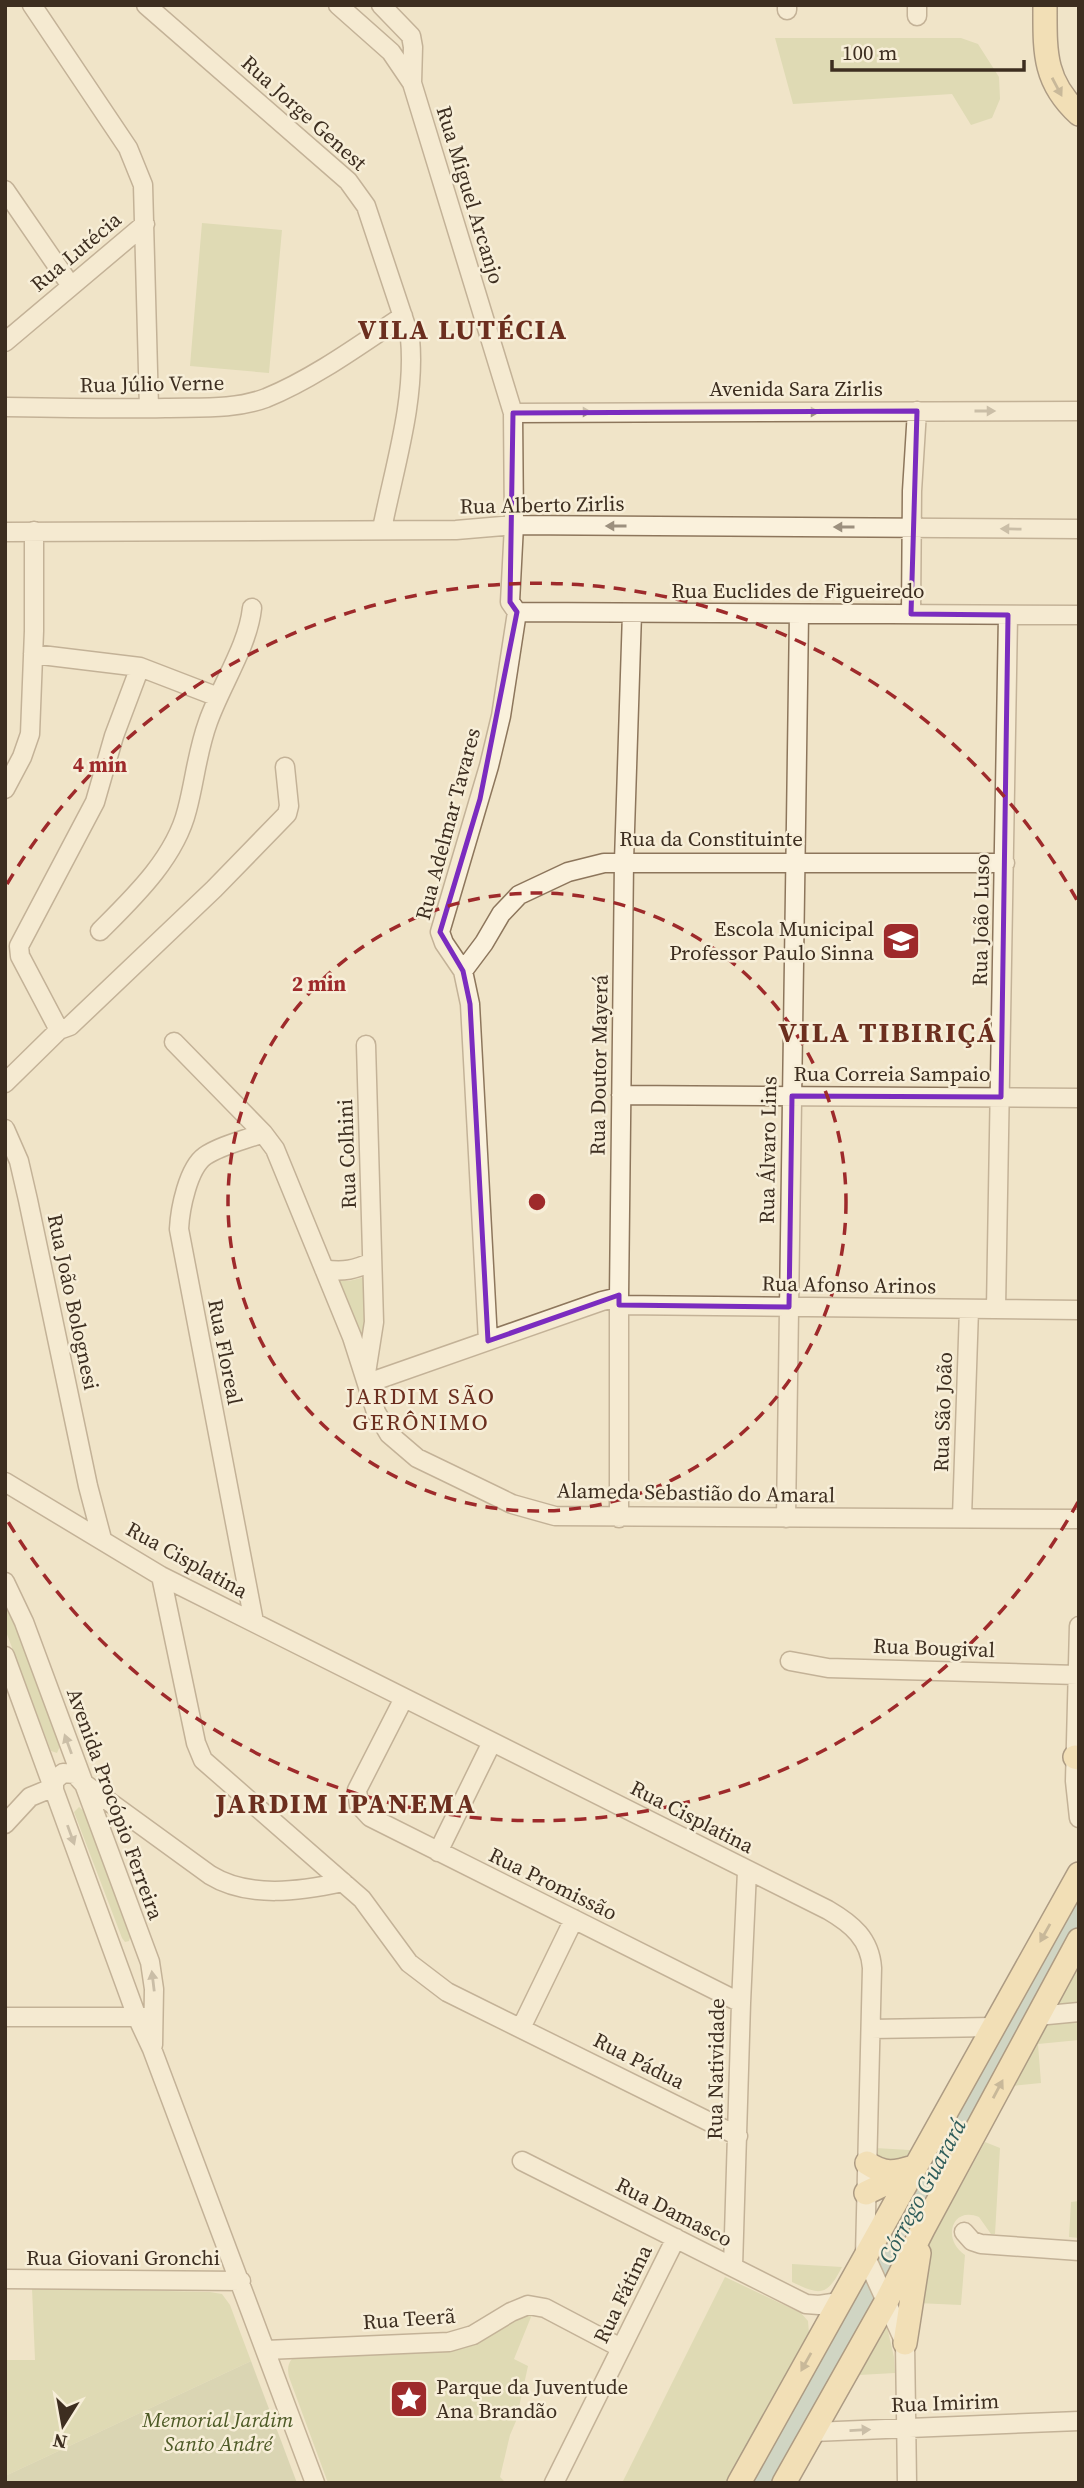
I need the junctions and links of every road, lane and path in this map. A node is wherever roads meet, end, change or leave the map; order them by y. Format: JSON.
{"nodes":[{"id":1,"x":32,"y":5,"type":"edge"},
{"id":2,"x":146,"y":5,"type":"edge"},
{"id":3,"x":338,"y":5,"type":"edge"},
{"id":4,"x":381,"y":5,"type":"edge"},
{"id":5,"x":1045,"y":5,"type":"edge"},
{"id":6,"x":411,"y":36,"type":"junction"},
{"id":7,"x":391,"y":52,"type":"junction"},
{"id":8,"x":412,"y":83,"type":"junction"},
{"id":9,"x":1079,"y":114,"type":"edge"},
{"id":10,"x":5,"y":190,"type":"edge"},
{"id":11,"x":145,"y":224,"type":"junction"},
{"id":12,"x":71,"y":286,"type":"junction"},
{"id":13,"x":403,"y":316,"type":"junction"},
{"id":14,"x":5,"y":342,"type":"edge"},
{"id":15,"x":5,"y":407,"type":"edge"},
{"id":16,"x":149,"y":408,"type":"junction"},
{"id":17,"x":917,"y":411,"type":"junction"},
{"id":18,"x":1079,"y":411,"type":"edge"},
{"id":19,"x":513,"y":413,"type":"junction"},
{"id":20,"x":514,"y":525,"type":"junction"},
{"id":21,"x":912,"y":528,"type":"junction"},
{"id":22,"x":382,"y":529,"type":"junction"},
{"id":23,"x":1079,"y":530,"type":"edge"},
{"id":24,"x":34,"y":531,"type":"junction"},
{"id":25,"x":5,"y":532,"type":"edge"},
{"id":26,"x":252,"y":608,"type":"dead end"},
{"id":27,"x":517,"y":612,"type":"junction"},
{"id":28,"x":632,"y":613,"type":"junction"},
{"id":29,"x":799,"y":614,"type":"junction"},
{"id":30,"x":911,"y":614,"type":"junction"},
{"id":31,"x":1008,"y":615,"type":"junction"},
{"id":32,"x":1079,"y":615,"type":"edge"},
{"id":33,"x":33,"y":654,"type":"junction"},
{"id":34,"x":140,"y":667,"type":"junction"},
{"id":35,"x":218,"y":697,"type":"junction"},
{"id":36,"x":285,"y":766,"type":"dead end"},
{"id":37,"x":5,"y":789,"type":"edge"},
{"id":38,"x":624,"y":861,"type":"junction"},
{"id":39,"x":795,"y":862,"type":"junction"},
{"id":40,"x":1005,"y":863,"type":"junction"},
{"id":41,"x":100,"y":931,"type":"dead end"},
{"id":42,"x":463,"y":971,"type":"junction"},
{"id":43,"x":59,"y":1030,"type":"junction"},
{"id":44,"x":174,"y":1042,"type":"dead end"},
{"id":45,"x":366,"y":1045,"type":"dead end"},
{"id":46,"x":5,"y":1083,"type":"edge"},
{"id":47,"x":621,"y":1095,"type":"junction"},
{"id":48,"x":792,"y":1096,"type":"junction"},
{"id":49,"x":1001,"y":1097,"type":"junction"},
{"id":50,"x":1079,"y":1098,"type":"edge"},
{"id":51,"x":5,"y":1129,"type":"edge"},
{"id":52,"x":263,"y":1133,"type":"junction"},
{"id":53,"x":372,"y":1262,"type":"junction"},
{"id":54,"x":324,"y":1269,"type":"junction"},
{"id":55,"x":619,"y":1301,"type":"junction"},
{"id":56,"x":789,"y":1307,"type":"junction"},
{"id":57,"x":970,"y":1309,"type":"junction"},
{"id":58,"x":996,"y":1309,"type":"junction"},
{"id":59,"x":1079,"y":1310,"type":"edge"},
{"id":60,"x":488,"y":1341,"type":"junction"},
{"id":61,"x":367,"y":1380,"type":"junction"},
{"id":62,"x":5,"y":1482,"type":"edge"},
{"id":63,"x":88,"y":1486,"type":"junction"},
{"id":64,"x":962,"y":1517,"type":"junction"},
{"id":65,"x":619,"y":1518,"type":"junction"},
{"id":66,"x":786,"y":1518,"type":"junction"},
{"id":67,"x":1079,"y":1519,"type":"edge"},
{"id":68,"x":69,"y":1520,"type":"junction"},
{"id":69,"x":102,"y":1539,"type":"junction"},
{"id":70,"x":161,"y":1576,"type":"junction"},
{"id":71,"x":5,"y":1582,"type":"edge"},
{"id":72,"x":254,"y":1622,"type":"junction"},
{"id":73,"x":1079,"y":1626,"type":"edge"},
{"id":74,"x":5,"y":1656,"type":"edge"},
{"id":75,"x":790,"y":1661,"type":"dead end"},
{"id":76,"x":1077,"y":1675,"type":"edge"},
{"id":77,"x":404,"y":1698,"type":"junction"},
{"id":78,"x":492,"y":1742,"type":"junction"},
{"id":79,"x":1077,"y":1757,"type":"edge"},
{"id":80,"x":82,"y":1782,"type":"junction"},
{"id":81,"x":54,"y":1787,"type":"junction"},
{"id":82,"x":1079,"y":1818,"type":"edge"},
{"id":83,"x":5,"y":1824,"type":"edge"},
{"id":84,"x":438,"y":1852,"type":"junction"},
{"id":85,"x":747,"y":1871,"type":"junction"},
{"id":86,"x":1079,"y":1874,"type":"edge"},
{"id":87,"x":343,"y":1882,"type":"junction"},
{"id":88,"x":574,"y":1919,"type":"junction"},
{"id":89,"x":1079,"y":1940,"type":"edge"},
{"id":90,"x":740,"y":2003,"type":"junction"},
{"id":91,"x":1079,"y":2012,"type":"edge"},
{"id":92,"x":1037,"y":2016,"type":"junction"},
{"id":93,"x":5,"y":2017,"type":"edge"},
{"id":94,"x":146,"y":2017,"type":"junction"},
{"id":95,"x":993,"y":2026,"type":"junction"},
{"id":96,"x":521,"y":2028,"type":"junction"},
{"id":97,"x":871,"y":2029,"type":"junction"},
{"id":98,"x":737,"y":2136,"type":"junction"},
{"id":99,"x":522,"y":2161,"type":"dead end"},
{"id":100,"x":867,"y":2163,"type":"junction"},
{"id":101,"x":912,"y":2169,"type":"junction"},
{"id":102,"x":866,"y":2193,"type":"junction"},
{"id":103,"x":923,"y":2229,"type":"junction"},
{"id":104,"x":964,"y":2232,"type":"dead end"},
{"id":105,"x":676,"y":2238,"type":"junction"},
{"id":106,"x":1079,"y":2251,"type":"edge"},
{"id":107,"x":868,"y":2261,"type":"junction"},
{"id":108,"x":733,"y":2267,"type":"junction"},
{"id":109,"x":5,"y":2279,"type":"edge"},
{"id":110,"x":241,"y":2281,"type":"junction"},
{"id":111,"x":882,"y":2293,"type":"junction"},
{"id":112,"x":839,"y":2302,"type":"junction"},
{"id":113,"x":806,"y":2304,"type":"junction"},
{"id":114,"x":822,"y":2333,"type":"junction"},
{"id":115,"x":905,"y":2343,"type":"junction"},
{"id":116,"x":621,"y":2348,"type":"junction"},
{"id":117,"x":266,"y":2350,"type":"junction"},
{"id":118,"x":1079,"y":2421,"type":"edge"},
{"id":119,"x":907,"y":2427,"type":"junction"},
{"id":120,"x":813,"y":2432,"type":"junction"},
{"id":121,"x":315,"y":2483,"type":"edge"},
{"id":122,"x":554,"y":2483,"type":"edge"},
{"id":123,"x":739,"y":2483,"type":"edge"},
{"id":124,"x":784,"y":2483,"type":"edge"},
{"id":125,"x":907,"y":2483,"type":"edge"}],
"edges":[{"from":1,"to":11,"type":"street"},
{"from":2,"to":13,"type":"street","name":"Rua Jorge Genest"},
{"from":3,"to":7,"type":"street"},
{"from":4,"to":6,"type":"street"},
{"from":5,"to":9,"type":"main road","one_way":true},
{"from":6,"to":7,"type":"street"},
{"from":6,"to":8,"type":"street"},
{"from":7,"to":8,"type":"street"},
{"from":8,"to":19,"type":"street","name":"Rua Miguel Arcanjo"},
{"from":10,"to":12,"type":"street"},
{"from":11,"to":12,"type":"street","name":"Rua Lutécia"},
{"from":11,"to":16,"type":"street"},
{"from":12,"to":14,"type":"street","name":"Rua Lutécia"},
{"from":13,"to":16,"type":"street","name":"Rua Júlio Verne"},
{"from":13,"to":22,"type":"street","name":"Rua Jorge Genest"},
{"from":15,"to":16,"type":"street","name":"Rua Júlio Verne"},
{"from":17,"to":18,"type":"street","name":"Avenida Sara Zirlis","one_way":true},
{"from":19,"to":17,"type":"street","name":"Avenida Sara Zirlis","one_way":true},
{"from":17,"to":21,"type":"street"},
{"from":19,"to":20,"type":"street","name":"Rua Miguel Arcanjo"},
{"from":21,"to":20,"type":"street","name":"Rua Alberto Zirlis","one_way":true},
{"from":20,"to":22,"type":"street","name":"Rua Alberto Zirlis"},
{"from":20,"to":27,"type":"street","name":"Rua Adelmar Tavares"},
{"from":23,"to":21,"type":"street","name":"Rua Alberto Zirlis","one_way":true},
{"from":21,"to":30,"type":"street"},
{"from":22,"to":24,"type":"street","name":"Rua Alberto Zirlis"},
{"from":24,"to":25,"type":"street","name":"Rua Alberto Zirlis"},
{"from":24,"to":33,"type":"street"},
{"from":26,"to":35,"type":"street"},
{"from":27,"to":28,"type":"street","name":"Rua Euclides de Figueiredo"},
{"from":27,"to":42,"type":"street","name":"Rua Adelmar Tavares"},
{"from":28,"to":29,"type":"street","name":"Rua Euclides de Figueiredo"},
{"from":28,"to":38,"type":"street","name":"Rua Doutor Mayerá"},
{"from":29,"to":30,"type":"street","name":"Rua Euclides de Figueiredo"},
{"from":29,"to":39,"type":"street","name":"Rua Álvaro Lins"},
{"from":30,"to":31,"type":"street","name":"Rua Euclides de Figueiredo"},
{"from":31,"to":32,"type":"street","name":"Rua Euclides de Figueiredo"},
{"from":31,"to":40,"type":"street","name":"Rua João Luso"},
{"from":33,"to":34,"type":"street"},
{"from":33,"to":37,"type":"street"},
{"from":34,"to":35,"type":"street"},
{"from":34,"to":43,"type":"street"},
{"from":35,"to":41,"type":"street"},
{"from":36,"to":43,"type":"street"},
{"from":38,"to":39,"type":"street","name":"Rua da Constituinte"},
{"from":38,"to":42,"type":"street","name":"Rua da Constituinte"},
{"from":38,"to":47,"type":"street","name":"Rua Doutor Mayerá"},
{"from":39,"to":40,"type":"street","name":"Rua da Constituinte"},
{"from":39,"to":48,"type":"street","name":"Rua Álvaro Lins"},
{"from":40,"to":49,"type":"street","name":"Rua João Luso"},
{"from":42,"to":60,"type":"street","name":"Rua Adelmar Tavares"},
{"from":43,"to":46,"type":"street"},
{"from":44,"to":52,"type":"street","name":"Alameda Sebastião do Amaral"},
{"from":45,"to":53,"type":"street","name":"Rua Colhini"},
{"from":47,"to":48,"type":"street","name":"Rua Correia Sampaio"},
{"from":47,"to":55,"type":"street","name":"Rua Doutor Mayerá"},
{"from":48,"to":49,"type":"street","name":"Rua Correia Sampaio"},
{"from":48,"to":56,"type":"street","name":"Rua Álvaro Lins"},
{"from":49,"to":50,"type":"street","name":"Rua Correia Sampaio"},
{"from":49,"to":58,"type":"street","name":"Rua João Luso"},
{"from":51,"to":63,"type":"street","name":"Rua João Bolognesi"},
{"from":52,"to":54,"type":"street","name":"Alameda Sebastião do Amaral"},
{"from":52,"to":72,"type":"street","name":"Rua Floreal"},
{"from":53,"to":54,"type":"street"},
{"from":53,"to":61,"type":"street","name":"Rua Colhini"},
{"from":54,"to":61,"type":"street","name":"Alameda Sebastião do Amaral"},
{"from":55,"to":56,"type":"street","name":"Rua Afonso Arinos"},
{"from":55,"to":60,"type":"street","name":"Rua Afonso Arinos"},
{"from":55,"to":65,"type":"street","name":"Rua Doutor Mayerá"},
{"from":56,"to":57,"type":"street","name":"Rua Afonso Arinos"},
{"from":56,"to":66,"type":"street","name":"Rua Álvaro Lins"},
{"from":57,"to":58,"type":"street","name":"Rua Afonso Arinos"},
{"from":57,"to":64,"type":"street","name":"Rua São João"},
{"from":58,"to":59,"type":"street","name":"Rua Afonso Arinos"},
{"from":60,"to":61,"type":"street","name":"Rua Afonso Arinos"},
{"from":61,"to":65,"type":"street","name":"Alameda Sebastião do Amaral"},
{"from":62,"to":68,"type":"street","name":"Rua Cisplatina"},
{"from":63,"to":68,"type":"street"},
{"from":63,"to":69,"type":"street","name":"Rua João Bolognesi"},
{"from":64,"to":66,"type":"street","name":"Alameda Sebastião do Amaral"},
{"from":64,"to":67,"type":"street","name":"Alameda Sebastião do Amaral"},
{"from":65,"to":66,"type":"street","name":"Alameda Sebastião do Amaral"},
{"from":68,"to":69,"type":"street","name":"Rua Cisplatina"},
{"from":69,"to":70,"type":"street","name":"Rua Cisplatina"},
{"from":70,"to":72,"type":"street","name":"Rua Cisplatina"},
{"from":70,"to":87,"type":"street","name":"Rua Pádua"},
{"from":80,"to":71,"type":"street","name":"Avenida Procópio Ferreira","one_way":true},
{"from":72,"to":77,"type":"street","name":"Rua Cisplatina"},
{"from":73,"to":76,"type":"street"},
{"from":74,"to":81,"type":"street","name":"Avenida Procópio Ferreira"},
{"from":75,"to":76,"type":"street","name":"Rua Bougival"},
{"from":76,"to":79,"type":"street"},
{"from":77,"to":78,"type":"street","name":"Rua Cisplatina"},
{"from":77,"to":84,"type":"street","name":"Rua Promissão"},
{"from":78,"to":84,"type":"street"},
{"from":78,"to":85,"type":"street","name":"Rua Cisplatina"},
{"from":79,"to":82,"type":"street"},
{"from":80,"to":81,"type":"street"},
{"from":80,"to":87,"type":"street"},
{"from":94,"to":80,"type":"street","name":"Avenida Procópio Ferreira","one_way":true},
{"from":81,"to":83,"type":"street"},
{"from":81,"to":94,"type":"street","name":"Avenida Procópio Ferreira","one_way":true},
{"from":84,"to":88,"type":"street","name":"Rua Promissão"},
{"from":85,"to":90,"type":"street","name":"Rua Natividade"},
{"from":85,"to":97,"type":"street","name":"Rua Cisplatina"},
{"from":86,"to":95,"type":"main road","one_way":true},
{"from":87,"to":96,"type":"street","name":"Rua Pádua"},
{"from":88,"to":90,"type":"street","name":"Rua Promissão"},
{"from":88,"to":96,"type":"street"},
{"from":89,"to":92,"type":"main road"},
{"from":90,"to":98,"type":"street","name":"Rua Natividade"},
{"from":91,"to":92,"type":"street"},
{"from":103,"to":92,"type":"main road","one_way":true},
{"from":93,"to":94,"type":"street"},
{"from":94,"to":110,"type":"street","name":"Avenida Procópio Ferreira"},
{"from":95,"to":97,"type":"street"},
{"from":95,"to":101,"type":"main road"},
{"from":96,"to":98,"type":"street","name":"Rua Pádua"},
{"from":97,"to":100,"type":"street","name":"Rua Cisplatina"},
{"from":98,"to":108,"type":"street","name":"Rua Natividade"},
{"from":99,"to":105,"type":"street","name":"Rua Damasco"},
{"from":100,"to":101,"type":"main road"},
{"from":100,"to":102,"type":"street","name":"Rua Cisplatina"},
{"from":101,"to":102,"type":"main road"},
{"from":101,"to":107,"type":"main road"},
{"from":102,"to":107,"type":"street","name":"Rua Cisplatina"},
{"from":103,"to":111,"type":"main road"},
{"from":103,"to":115,"type":"main road"},
{"from":104,"to":106,"type":"street"},
{"from":105,"to":108,"type":"street","name":"Rua Damasco"},
{"from":105,"to":116,"type":"street","name":"Rua Fátima"},
{"from":107,"to":111,"type":"street","name":"Rua Cisplatina"},
{"from":107,"to":112,"type":"main road"},
{"from":108,"to":113,"type":"street","name":"Rua Damasco"},
{"from":109,"to":110,"type":"street","name":"Rua Giovani Gronchi"},
{"from":110,"to":117,"type":"street","name":"Avenida Procópio Ferreira"},
{"from":111,"to":115,"type":"street","name":"Rua Cisplatina"},
{"from":111,"to":120,"type":"main road"},
{"from":112,"to":113,"type":"street"},
{"from":112,"to":114,"type":"main road"},
{"from":113,"to":114,"type":"street"},
{"from":114,"to":123,"type":"main road","one_way":true},
{"from":115,"to":119,"type":"street","name":"Rua Cisplatina"},
{"from":116,"to":117,"type":"street","name":"Rua Teerã"},
{"from":116,"to":122,"type":"street","name":"Rua Fátima"},
{"from":117,"to":121,"type":"street","name":"Avenida Procópio Ferreira"},
{"from":118,"to":119,"type":"street","name":"Rua Imirim"},
{"from":120,"to":119,"type":"street","name":"Rua Imirim","one_way":true},
{"from":119,"to":125,"type":"street","name":"Rua Cisplatina"},
{"from":120,"to":124,"type":"main road"}]}
